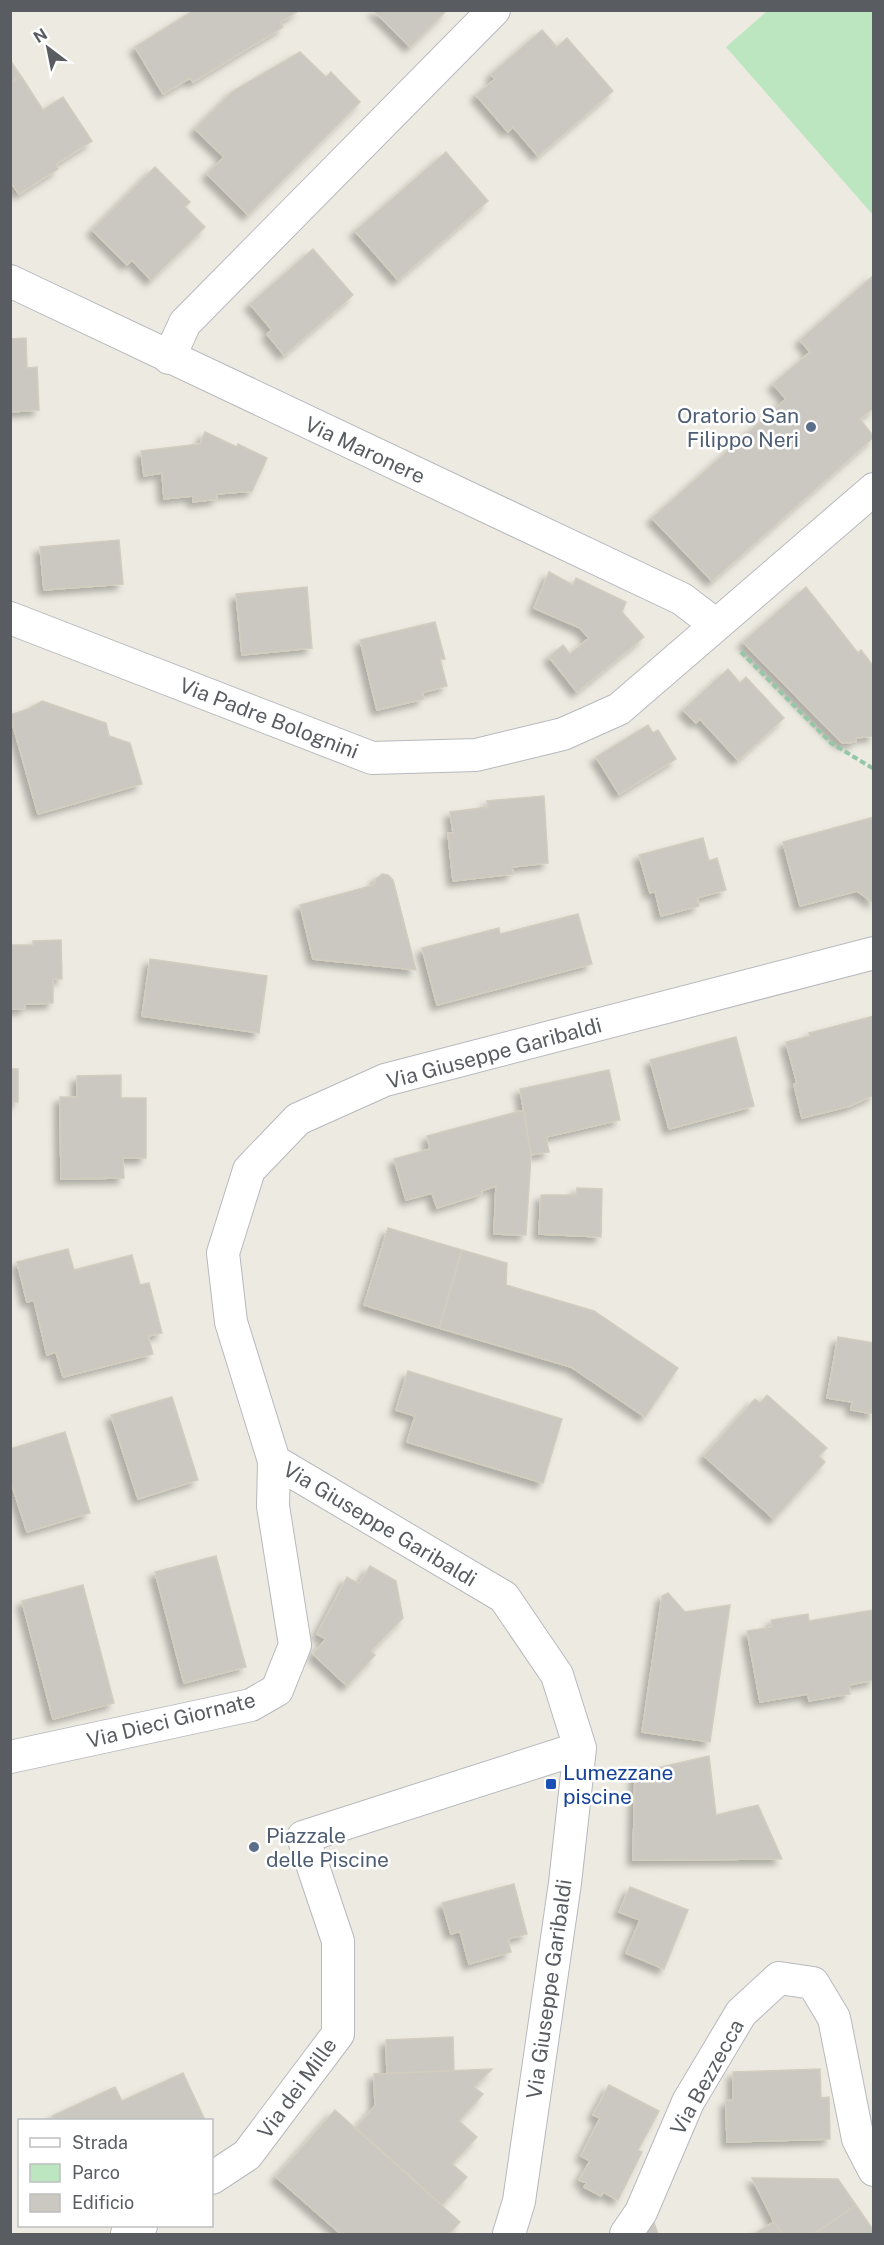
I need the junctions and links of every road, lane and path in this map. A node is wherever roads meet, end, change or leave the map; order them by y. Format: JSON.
{"nodes":[{"id":1,"x":494,"y":10,"type":"edge"},
{"id":2,"x":10,"y":281,"type":"edge"},
{"id":3,"x":169,"y":358,"type":"junction"},
{"id":4,"x":873,"y":489,"type":"edge"},
{"id":5,"x":10,"y":618,"type":"edge"},
{"id":6,"x":716,"y":626,"type":"junction"},
{"id":7,"x":873,"y":769,"type":"edge"},
{"id":8,"x":873,"y":953,"type":"edge"},
{"id":9,"x":274,"y":1461,"type":"junction"},
{"id":10,"x":580,"y":1748,"type":"junction"},
{"id":11,"x":10,"y":1757,"type":"edge"},
{"id":12,"x":873,"y":2170,"type":"edge"},
{"id":13,"x":213,"y":2177,"type":"edge"},
{"id":14,"x":509,"y":2235,"type":"edge"},
{"id":15,"x":626,"y":2235,"type":"edge"}],
"edges":[{"from":1,"to":3,"type":"street"},
{"from":2,"to":3,"type":"street","name":"Via Maronere"},
{"from":3,"to":6,"type":"street","name":"Via Maronere"},
{"from":4,"to":6,"type":"street","name":"Via Padre Bolognini"},
{"from":5,"to":6,"type":"street","name":"Via Padre Bolognini"},
{"from":6,"to":7,"type":"path"},
{"from":8,"to":9,"type":"street","name":"Via Giuseppe Garibaldi"},
{"from":9,"to":10,"type":"street","name":"Via Giuseppe Garibaldi"},
{"from":9,"to":11,"type":"street","name":"Via Dieci Giornate"},
{"from":10,"to":13,"type":"street","name":"Via dei Mille"},
{"from":10,"to":14,"type":"street","name":"Via Giuseppe Garibaldi"},
{"from":12,"to":15,"type":"street","name":"Via Bezzecca"}]}
